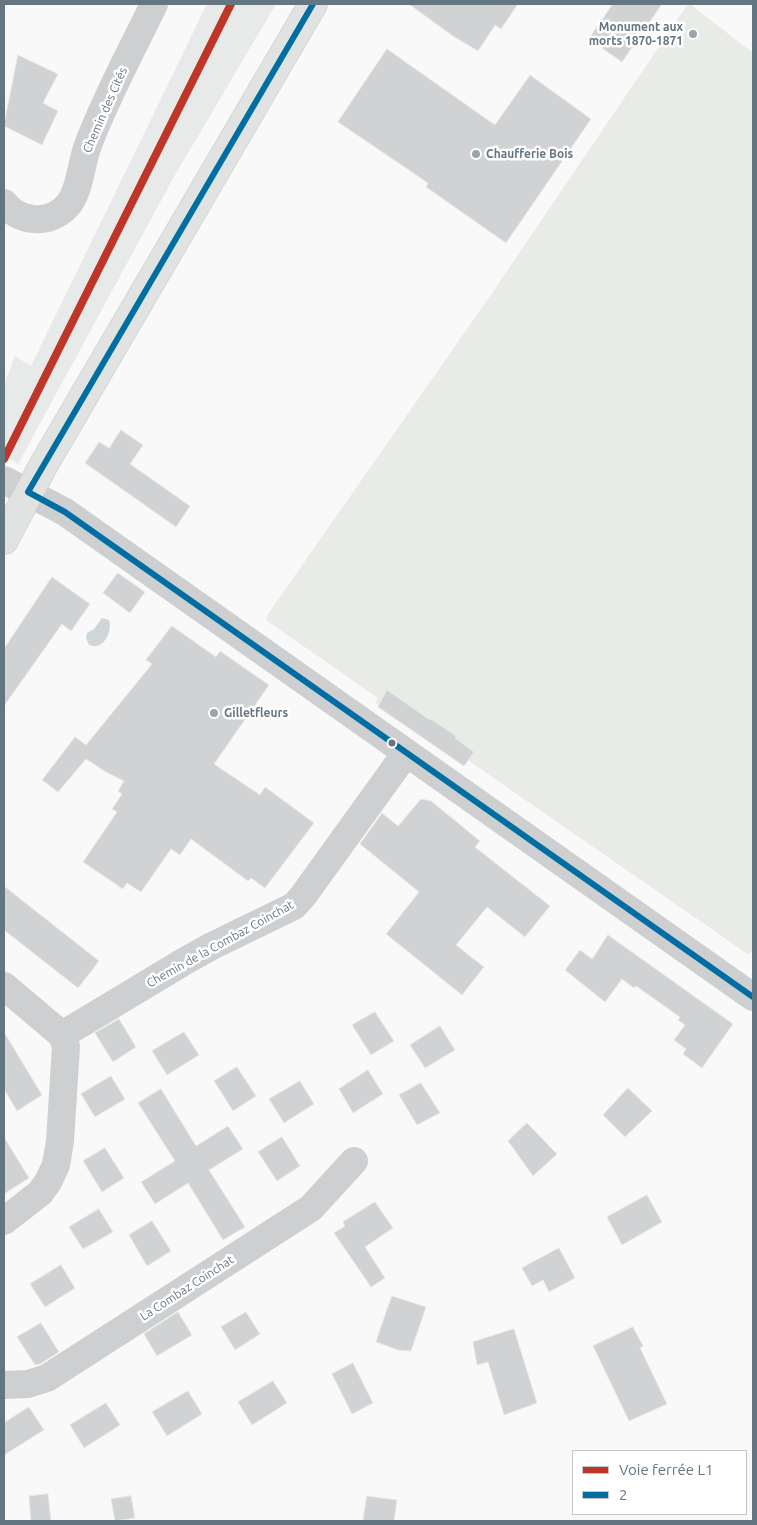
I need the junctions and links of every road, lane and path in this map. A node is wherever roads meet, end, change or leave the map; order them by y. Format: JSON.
{"nodes":[{"id":1,"x":154,"y":4,"type":"edge"},
{"id":2,"x":313,"y":4,"type":"edge"},
{"id":3,"x":4,"y":203,"type":"edge"},
{"id":4,"x":4,"y":480,"type":"edge"},
{"id":5,"x":28,"y":492,"type":"junction"},
{"id":6,"x":4,"y":540,"type":"edge"},
{"id":7,"x":406,"y":753,"type":"junction"},
{"id":8,"x":4,"y":986,"type":"edge"},
{"id":9,"x":753,"y":997,"type":"edge"},
{"id":10,"x":62,"y":1035,"type":"junction"},
{"id":11,"x":354,"y":1161,"type":"dead end"},
{"id":12,"x":4,"y":1221,"type":"edge"},
{"id":13,"x":4,"y":1385,"type":"edge"}],
"edges":[{"from":1,"to":3,"type":"street","name":"Chemin des Cités"},
{"from":2,"to":5,"type":"main road"},
{"from":4,"to":5,"type":"street"},
{"from":5,"to":6,"type":"main road"},
{"from":5,"to":7,"type":"street"},
{"from":7,"to":9,"type":"street"},
{"from":7,"to":10,"type":"street","name":"Chemin de la Combaz Coinchat"},
{"from":8,"to":10,"type":"street"},
{"from":10,"to":12,"type":"street"},
{"from":11,"to":13,"type":"street","name":"La Combaz Coinchat"}]}
